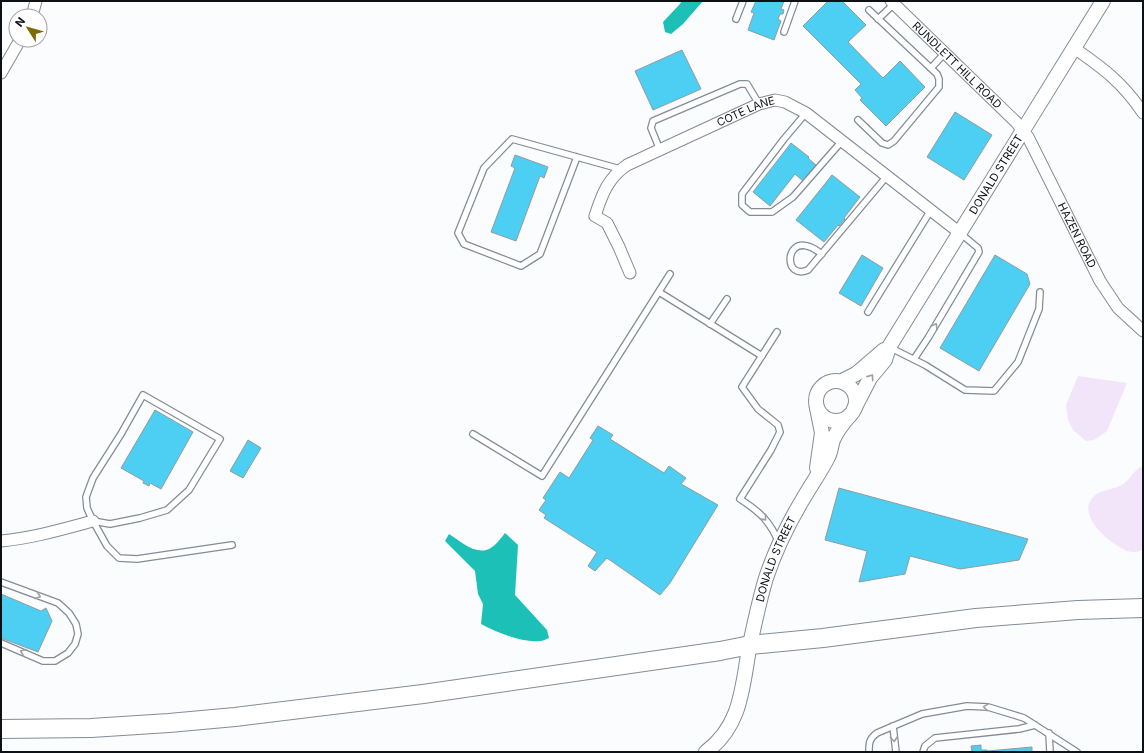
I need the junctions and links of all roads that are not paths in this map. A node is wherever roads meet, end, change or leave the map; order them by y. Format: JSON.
{"nodes":[{"id":1,"x":743,"y":1,"type":"edge"},
{"id":2,"x":795,"y":1,"type":"edge"},
{"id":3,"x":1103,"y":1,"type":"edge"},
{"id":4,"x":892,"y":2,"type":"edge"},
{"id":5,"x":869,"y":10,"type":"dead end"},
{"id":6,"x":736,"y":19,"type":"dead end"},
{"id":7,"x":878,"y":19,"type":"junction"},
{"id":8,"x":784,"y":32,"type":"dead end"},
{"id":9,"x":16,"y":48,"type":"edge"},
{"id":10,"x":1074,"y":48,"type":"junction"},
{"id":11,"x":945,"y":53,"type":"junction"},
{"id":12,"x":2,"y":67,"type":"edge"},
{"id":13,"x":931,"y":68,"type":"junction"},
{"id":14,"x":759,"y":104,"type":"junction"},
{"id":15,"x":806,"y":113,"type":"junction"},
{"id":16,"x":1143,"y":113,"type":"edge"},
{"id":17,"x":858,"y":120,"type":"dead end"},
{"id":18,"x":1022,"y":130,"type":"junction"},
{"id":19,"x":842,"y":141,"type":"junction"},
{"id":20,"x":660,"y":150,"type":"junction"},
{"id":21,"x":577,"y":157,"type":"junction"},
{"id":22,"x":621,"y":169,"type":"junction"},
{"id":23,"x":887,"y":176,"type":"junction"},
{"id":24,"x":931,"y":210,"type":"junction"},
{"id":25,"x":960,"y":233,"type":"junction"},
{"id":26,"x":822,"y":254,"type":"junction"},
{"id":27,"x":630,"y":273,"type":"dead end"},
{"id":28,"x":670,"y":274,"type":"dead end"},
{"id":29,"x":659,"y":292,"type":"junction"},
{"id":30,"x":1040,"y":292,"type":"dead end"},
{"id":31,"x":727,"y":299,"type":"dead end"},
{"id":32,"x":868,"y":312,"type":"dead end"},
{"id":33,"x":710,"y":324,"type":"junction"},
{"id":34,"x":1143,"y":331,"type":"edge"},
{"id":35,"x":777,"y":332,"type":"dead end"},
{"id":36,"x":889,"y":347,"type":"junction"},
{"id":37,"x":762,"y":356,"type":"junction"},
{"id":38,"x":914,"y":359,"type":"junction"},
{"id":39,"x":842,"y":381,"type":"junction"},
{"id":40,"x":817,"y":408,"type":"junction"},
{"id":41,"x":852,"y":412,"type":"junction"},
{"id":42,"x":473,"y":434,"type":"dead end"},
{"id":43,"x":815,"y":478,"type":"junction"},
{"id":44,"x":93,"y":521,"type":"junction"},
{"id":45,"x":1,"y":541,"type":"edge"},
{"id":46,"x":232,"y":545,"type":"dead end"},
{"id":47,"x":779,"y":545,"type":"junction"},
{"id":48,"x":1,"y":582,"type":"edge"},
{"id":49,"x":1143,"y":608,"type":"edge"},
{"id":50,"x":1,"y":643,"type":"edge"},
{"id":51,"x":750,"y":645,"type":"junction"},
{"id":52,"x":1035,"y":725,"type":"junction"},
{"id":53,"x":893,"y":726,"type":"junction"},
{"id":54,"x":1,"y":729,"type":"edge"},
{"id":55,"x":1048,"y":733,"type":"junction"},
{"id":56,"x":706,"y":752,"type":"edge"},
{"id":57,"x":870,"y":752,"type":"edge"},
{"id":58,"x":896,"y":752,"type":"edge"},
{"id":59,"x":923,"y":752,"type":"edge"},
{"id":60,"x":1050,"y":752,"type":"edge"},
{"id":61,"x":1078,"y":752,"type":"edge"}],
"edges":[{"from":1,"to":6,"type":"lane"},
{"from":2,"to":8,"type":"lane"},
{"from":3,"to":10,"type":"street","name":"DONALD STREET"},
{"from":4,"to":7,"type":"lane"},
{"from":4,"to":11,"type":"street","name":"RUNDLETT HILL ROAD"},
{"from":5,"to":7,"type":"lane"},
{"from":7,"to":13,"type":"lane"},
{"from":9,"to":12,"type":"street"},
{"from":10,"to":16,"type":"street"},
{"from":10,"to":18,"type":"street","name":"DONALD STREET"},
{"from":11,"to":13,"type":"lane"},
{"from":11,"to":18,"type":"street","name":"RUNDLETT HILL ROAD"},
{"from":13,"to":17,"type":"lane"},
{"from":14,"to":15,"type":"street","name":"COTE LANE"},
{"from":14,"to":20,"type":"street","name":"COTE LANE"},
{"from":14,"to":20,"type":"lane"},
{"from":15,"to":19,"type":"street","name":"COTE LANE"},
{"from":15,"to":19,"type":"lane"},
{"from":18,"to":25,"type":"street","name":"DONALD STREET"},
{"from":18,"to":34,"type":"street","name":"HAZEN ROAD"},
{"from":19,"to":23,"type":"street","name":"COTE LANE"},
{"from":20,"to":22,"type":"street","name":"COTE LANE"},
{"from":21,"to":21,"type":"lane"},
{"from":21,"to":22,"type":"lane"},
{"from":22,"to":27,"type":"street","name":"COTE LANE"},
{"from":23,"to":24,"type":"street","name":"COTE LANE"},
{"from":23,"to":26,"type":"lane"},
{"from":24,"to":25,"type":"street","name":"COTE LANE"},
{"from":24,"to":32,"type":"lane"},
{"from":25,"to":36,"type":"street","name":"DONALD STREET"},
{"from":38,"to":25,"type":"lane","one_way":true},
{"from":26,"to":26,"type":"lane"},
{"from":28,"to":29,"type":"lane"},
{"from":29,"to":33,"type":"lane"},
{"from":29,"to":42,"type":"lane"},
{"from":30,"to":38,"type":"lane"},
{"from":31,"to":33,"type":"lane"},
{"from":33,"to":37,"type":"lane"},
{"from":35,"to":37,"type":"lane"},
{"from":36,"to":38,"type":"lane"},
{"from":36,"to":39,"type":"street","name":"DONALD STREET"},
{"from":41,"to":36,"type":"street","name":"DONALD STREET","one_way":true},
{"from":37,"to":47,"type":"lane","one_way":true},
{"from":39,"to":40,"type":"street","name":"DONALD STREET"},
{"from":39,"to":41,"type":"street"},
{"from":40,"to":41,"type":"street"},
{"from":40,"to":43,"type":"street","name":"DONALD STREET"},
{"from":41,"to":43,"type":"street","name":"DONALD STREET"},
{"from":43,"to":47,"type":"street","name":"DONALD STREET"},
{"from":44,"to":44,"type":"lane"},
{"from":44,"to":45,"type":"street"},
{"from":44,"to":46,"type":"lane"},
{"from":47,"to":51,"type":"street","name":"DONALD STREET"},
{"from":48,"to":50,"type":"lane","one_way":true},
{"from":49,"to":51,"type":"main road"},
{"from":51,"to":54,"type":"main road"},
{"from":51,"to":56,"type":"street","name":"DONALD STREET"},
{"from":52,"to":53,"type":"lane","one_way":true},
{"from":52,"to":55,"type":"lane"},
{"from":52,"to":59,"type":"lane"},
{"from":53,"to":57,"type":"lane"},
{"from":53,"to":58,"type":"lane","one_way":true},
{"from":55,"to":60,"type":"lane"},
{"from":55,"to":61,"type":"lane"}]}
